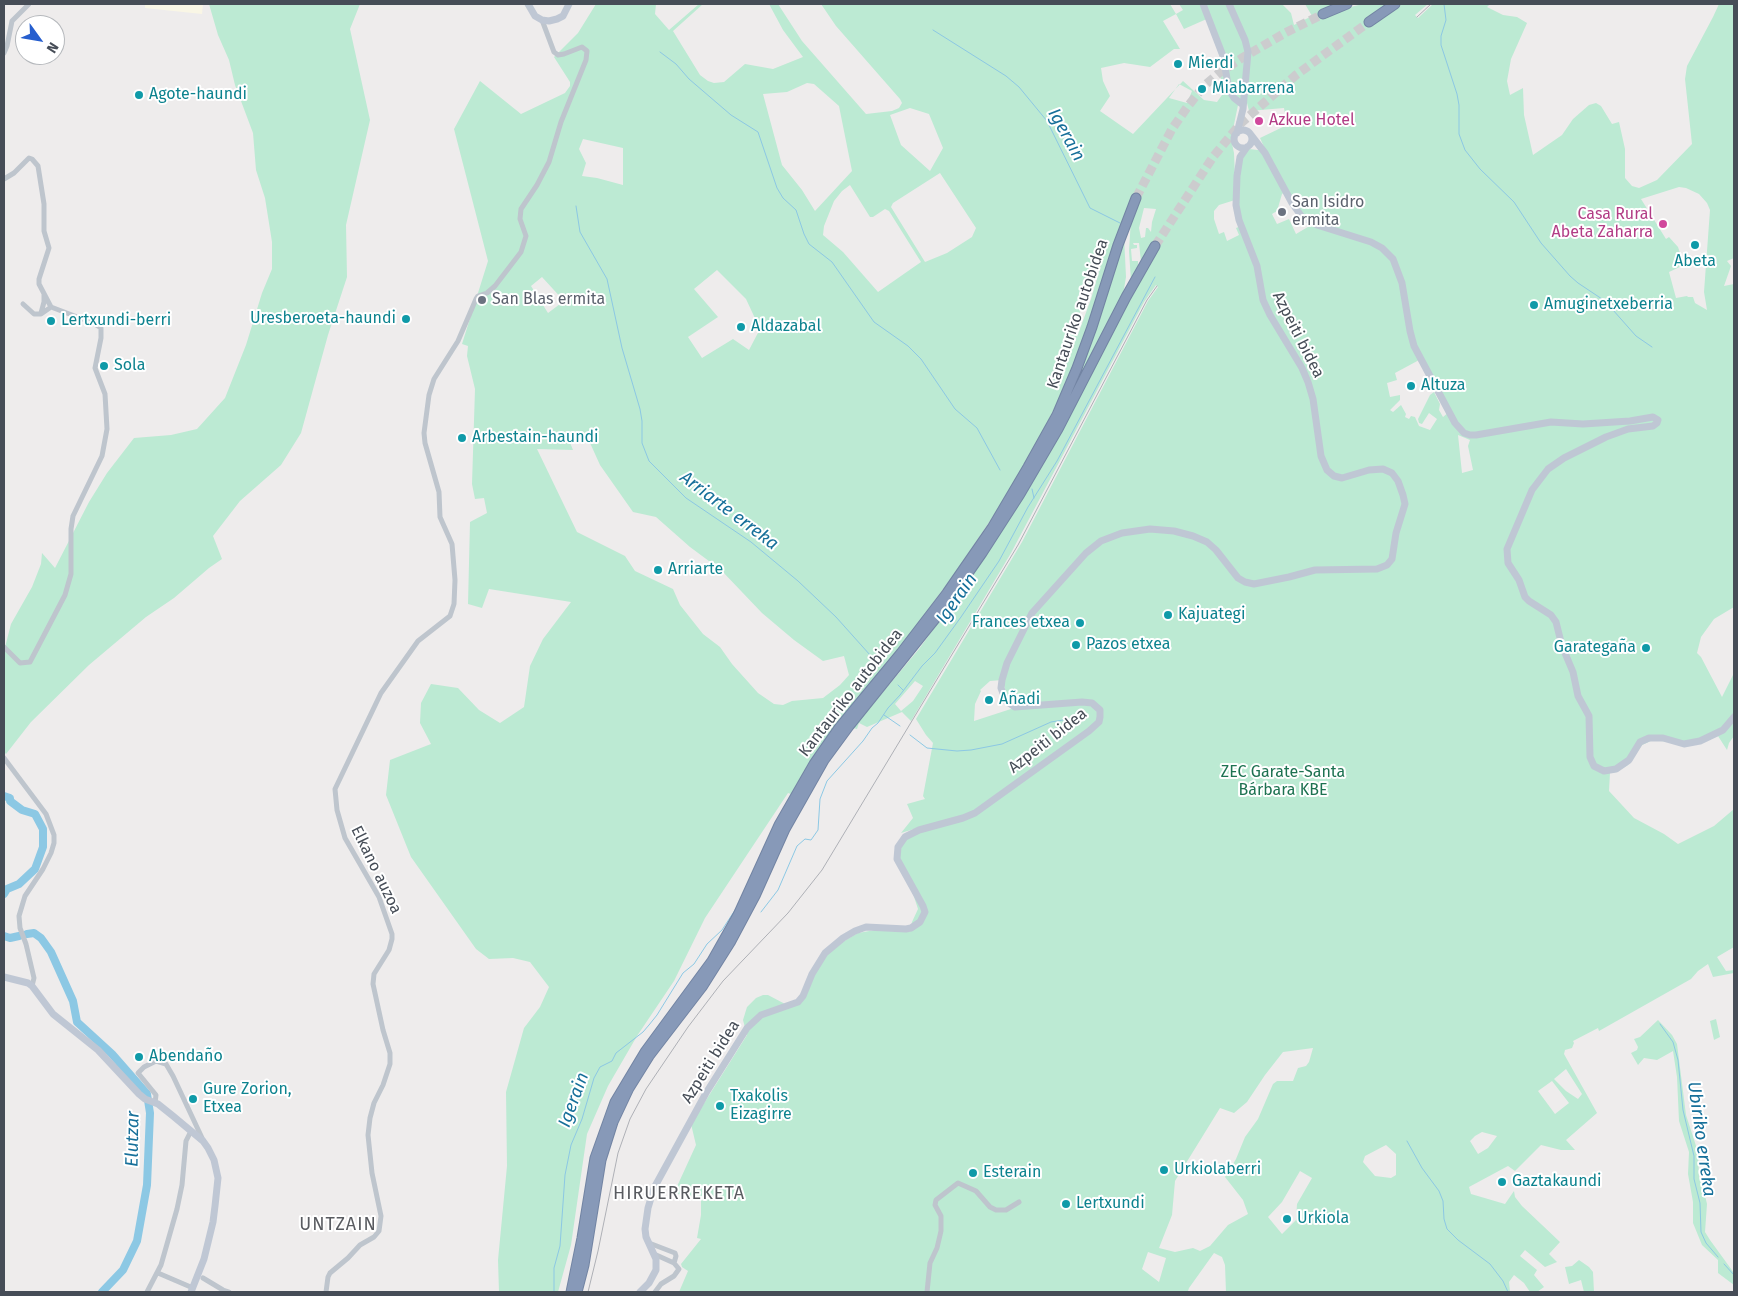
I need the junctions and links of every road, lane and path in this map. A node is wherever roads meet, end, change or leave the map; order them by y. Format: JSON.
{"nodes":[{"id":1,"x":30,"y":4,"type":"edge"},
{"id":2,"x":528,"y":4,"type":"edge"},
{"id":3,"x":569,"y":4,"type":"edge"},
{"id":4,"x":1203,"y":4,"type":"edge"},
{"id":5,"x":1229,"y":4,"type":"edge"},
{"id":6,"x":1347,"y":4,"type":"edge"},
{"id":7,"x":1395,"y":4,"type":"edge"},
{"id":8,"x":1322,"y":14,"type":"tunnel mouth"},
{"id":9,"x":542,"y":20,"type":"junction"},
{"id":10,"x":1369,"y":22,"type":"tunnel mouth"},
{"id":11,"x":4,"y":53,"type":"edge"},
{"id":12,"x":1230,"y":92,"type":"junction"},
{"id":13,"x":1244,"y":96,"type":"junction"},
{"id":14,"x":1243,"y":108,"type":"junction"},
{"id":15,"x":1237,"y":133,"type":"junction"},
{"id":16,"x":1250,"y":133,"type":"junction"},
{"id":17,"x":1235,"y":141,"type":"junction"},
{"id":18,"x":1247,"y":147,"type":"junction"},
{"id":19,"x":1265,"y":153,"type":"junction"},
{"id":20,"x":1237,"y":176,"type":"junction"},
{"id":21,"x":4,"y":180,"type":"edge"},
{"id":22,"x":1136,"y":198,"type":"tunnel mouth"},
{"id":23,"x":1155,"y":246,"type":"tunnel mouth"},
{"id":24,"x":44,"y":291,"type":"junction"},
{"id":25,"x":23,"y":304,"type":"dead end"},
{"id":26,"x":51,"y":307,"type":"junction"},
{"id":27,"x":41,"y":314,"type":"junction"},
{"id":28,"x":4,"y":647,"type":"edge"},
{"id":29,"x":1734,"y":717,"type":"edge"},
{"id":30,"x":4,"y":758,"type":"edge"},
{"id":31,"x":4,"y":977,"type":"edge"},
{"id":32,"x":32,"y":986,"type":"junction"},
{"id":33,"x":154,"y":1102,"type":"junction"},
{"id":34,"x":191,"y":1131,"type":"junction"},
{"id":35,"x":203,"y":1141,"type":"junction"},
{"id":36,"x":1019,"y":1202,"type":"dead end"},
{"id":37,"x":649,"y":1243,"type":"junction"},
{"id":38,"x":654,"y":1254,"type":"junction"},
{"id":39,"x":667,"y":1261,"type":"junction"},
{"id":40,"x":674,"y":1263,"type":"junction"},
{"id":41,"x":656,"y":1268,"type":"junction"},
{"id":42,"x":158,"y":1273,"type":"junction"},
{"id":43,"x":203,"y":1278,"type":"dead end"},
{"id":44,"x":192,"y":1290,"type":"edge"},
{"id":45,"x":147,"y":1292,"type":"edge"},
{"id":46,"x":229,"y":1292,"type":"edge"},
{"id":47,"x":326,"y":1292,"type":"edge"},
{"id":48,"x":571,"y":1292,"type":"edge"},
{"id":49,"x":578,"y":1292,"type":"edge"},
{"id":50,"x":640,"y":1292,"type":"edge"},
{"id":51,"x":655,"y":1292,"type":"edge"},
{"id":52,"x":927,"y":1292,"type":"edge"}],
"edges":[{"from":1,"to":11,"type":"street"},
{"from":2,"to":9,"type":"main road"},
{"from":3,"to":9,"type":"main road"},
{"from":4,"to":12,"type":"main road"},
{"from":5,"to":13,"type":"main road"},
{"from":6,"to":8,"type":"highway"},
{"from":7,"to":10,"type":"highway"},
{"from":9,"to":47,"type":"street","name":"Elkano auzoa"},
{"from":12,"to":13,"type":"main road"},
{"from":12,"to":14,"type":"main road"},
{"from":13,"to":14,"type":"main road"},
{"from":14,"to":15,"type":"main road"},
{"from":14,"to":16,"type":"main road"},
{"from":15,"to":16,"type":"main road"},
{"from":15,"to":17,"type":"main road"},
{"from":16,"to":18,"type":"main road"},
{"from":16,"to":19,"type":"main road"},
{"from":17,"to":18,"type":"main road"},
{"from":17,"to":20,"type":"main road","name":"Azpeiti bidea"},
{"from":18,"to":19,"type":"main road"},
{"from":18,"to":20,"type":"main road","name":"Azpeiti bidea"},
{"from":19,"to":29,"type":"main road"},
{"from":20,"to":37,"type":"main road","name":"Azpeiti bidea"},
{"from":21,"to":24,"type":"street"},
{"from":22,"to":48,"type":"highway","name":"Kantauriko autobidea"},
{"from":23,"to":49,"type":"highway","name":"Kantauriko autobidea"},
{"from":24,"to":26,"type":"street"},
{"from":24,"to":27,"type":"street"},
{"from":25,"to":27,"type":"street"},
{"from":26,"to":27,"type":"street"},
{"from":26,"to":28,"type":"street"},
{"from":30,"to":32,"type":"street"},
{"from":31,"to":32,"type":"main road"},
{"from":32,"to":33,"type":"main road"},
{"from":33,"to":34,"type":"main road"},
{"from":33,"to":35,"type":"street"},
{"from":34,"to":35,"type":"main road"},
{"from":34,"to":42,"type":"street"},
{"from":35,"to":44,"type":"main road"},
{"from":36,"to":52,"type":"street"},
{"from":37,"to":38,"type":"main road","name":"Azpeiti bidea"},
{"from":37,"to":40,"type":"street"},
{"from":38,"to":39,"type":"street"},
{"from":38,"to":41,"type":"main road","name":"Azpeiti bidea"},
{"from":39,"to":40,"type":"street"},
{"from":39,"to":41,"type":"street"},
{"from":40,"to":51,"type":"street"},
{"from":41,"to":50,"type":"main road"},
{"from":42,"to":44,"type":"street"},
{"from":42,"to":45,"type":"street"},
{"from":43,"to":46,"type":"street"}]}
